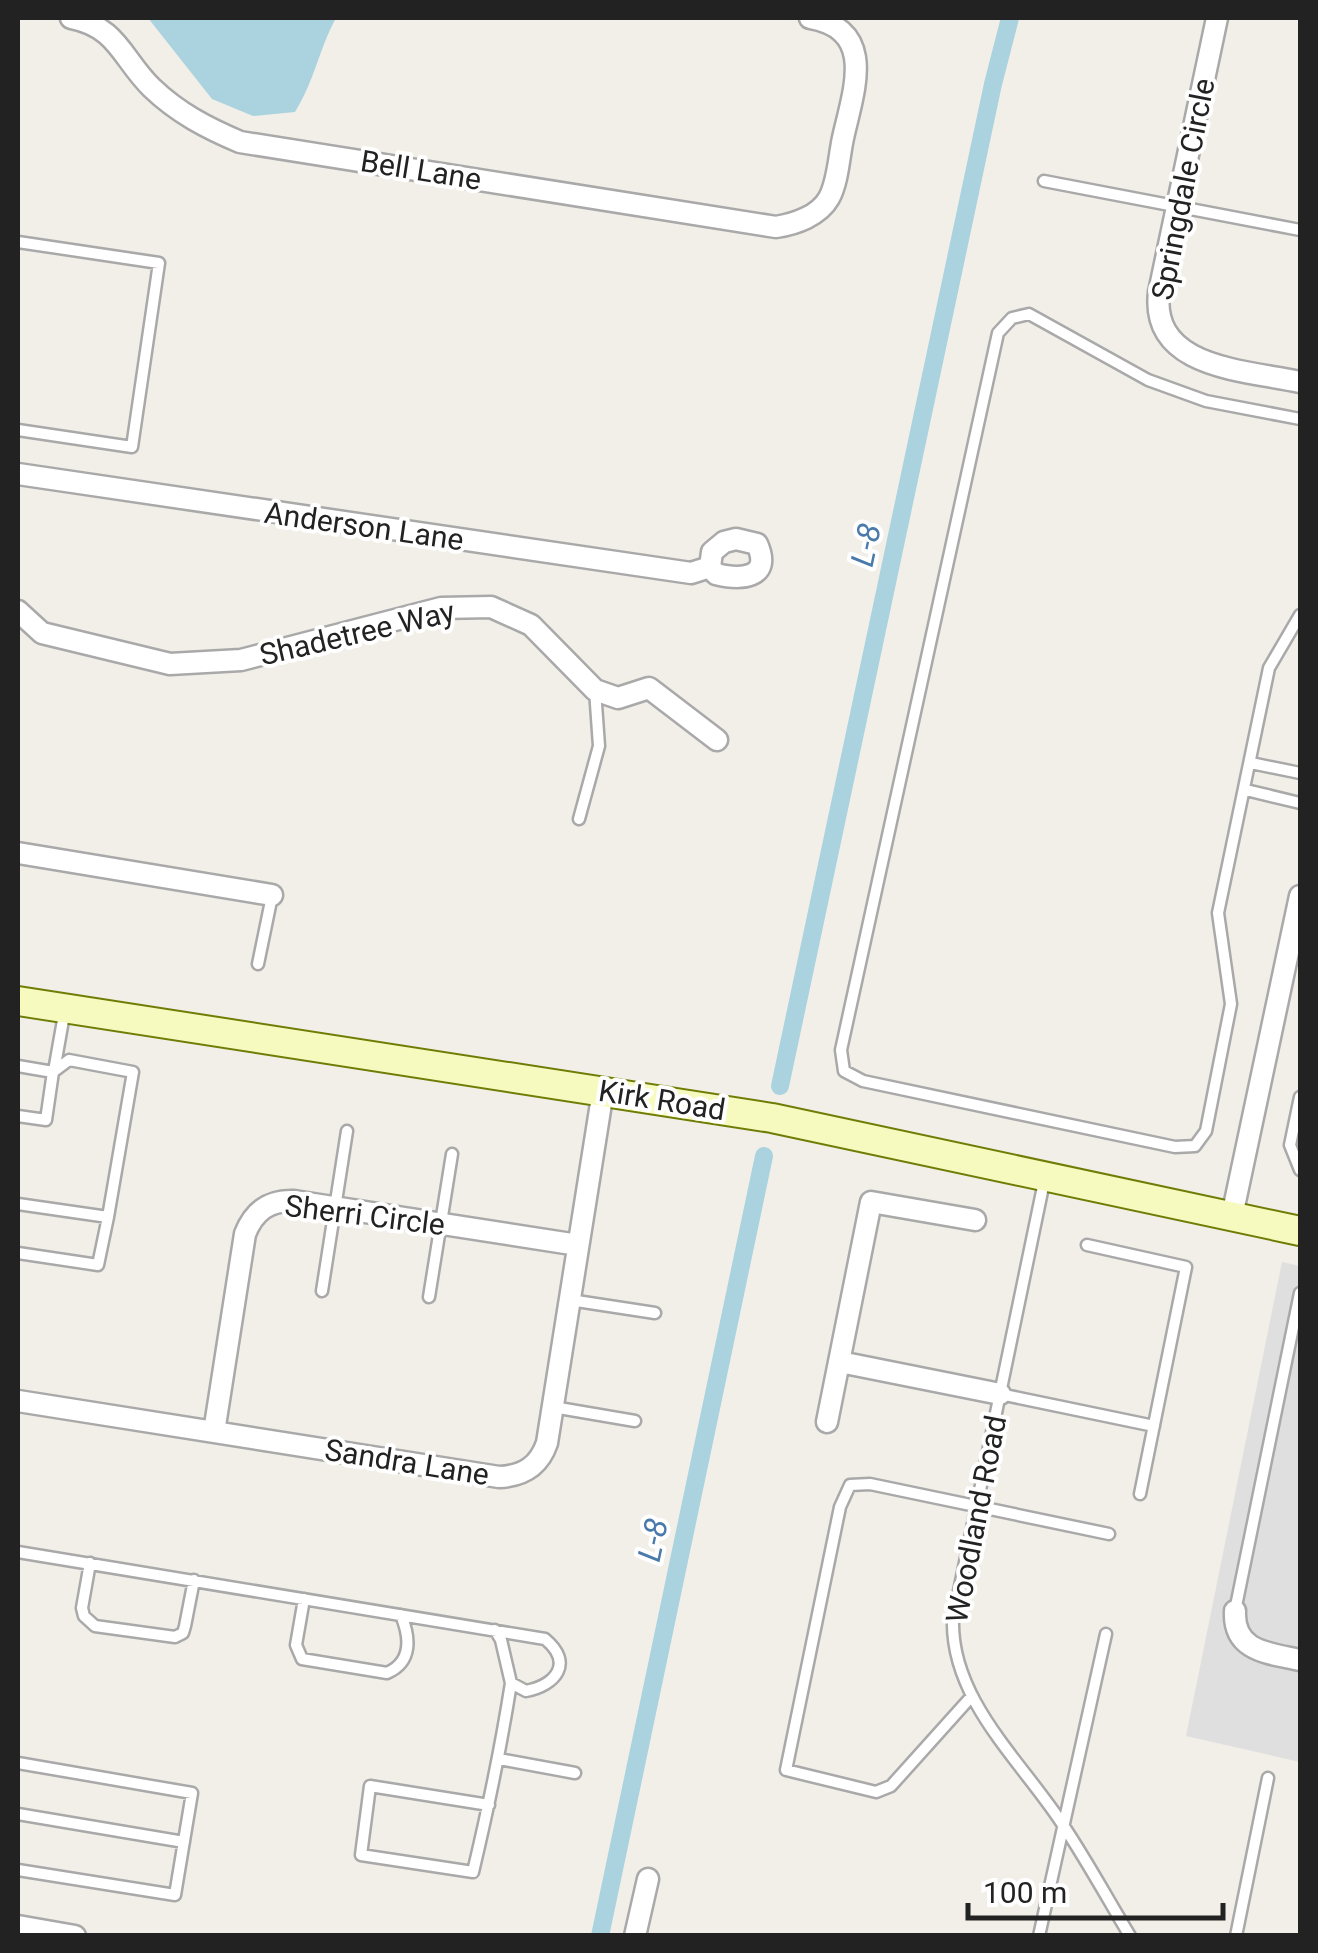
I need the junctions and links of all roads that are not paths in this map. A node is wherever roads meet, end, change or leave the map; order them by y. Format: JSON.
{"nodes":[{"id":1,"x":71,"y":18,"type":"edge"},
{"id":2,"x":810,"y":18,"type":"edge"},
{"id":3,"x":1217,"y":18,"type":"edge"},
{"id":4,"x":1044,"y":181,"type":"dead end"},
{"id":5,"x":1176,"y":206,"type":"junction"},
{"id":6,"x":1300,"y":230,"type":"edge"},
{"id":7,"x":18,"y":242,"type":"edge"},
{"id":8,"x":1300,"y":382,"type":"edge"},
{"id":9,"x":1300,"y":419,"type":"edge"},
{"id":10,"x":18,"y":430,"type":"edge"},
{"id":11,"x":18,"y":474,"type":"edge"},
{"id":12,"x":710,"y":566,"type":"dead end"},
{"id":13,"x":18,"y":611,"type":"edge"},
{"id":14,"x":1300,"y":615,"type":"edge"},
{"id":15,"x":595,"y":690,"type":"junction"},
{"id":16,"x":717,"y":740,"type":"dead end"},
{"id":17,"x":1250,"y":763,"type":"junction"},
{"id":18,"x":1300,"y":773,"type":"edge"},
{"id":19,"x":1246,"y":790,"type":"junction"},
{"id":20,"x":1300,"y":803,"type":"edge"},
{"id":21,"x":579,"y":819,"type":"dead end"},
{"id":22,"x":18,"y":853,"type":"edge"},
{"id":23,"x":272,"y":894,"type":"joint"},
{"id":24,"x":1300,"y":896,"type":"edge"},
{"id":25,"x":258,"y":964,"type":"dead end"},
{"id":26,"x":18,"y":1001,"type":"edge"},
{"id":27,"x":65,"y":1008,"type":"junction"},
{"id":28,"x":18,"y":1066,"type":"edge"},
{"id":29,"x":54,"y":1072,"type":"junction"},
{"id":30,"x":603,"y":1091,"type":"junction"},
{"id":31,"x":1300,"y":1097,"type":"edge"},
{"id":32,"x":18,"y":1116,"type":"edge"},
{"id":33,"x":347,"y":1131,"type":"dead end"},
{"id":34,"x":452,"y":1154,"type":"dead end"},
{"id":35,"x":1300,"y":1170,"type":"edge"},
{"id":36,"x":1045,"y":1176,"type":"junction"},
{"id":37,"x":18,"y":1204,"type":"edge"},
{"id":38,"x":336,"y":1207,"type":"junction"},
{"id":39,"x":1232,"y":1216,"type":"junction"},
{"id":40,"x":108,"y":1217,"type":"junction"},
{"id":41,"x":975,"y":1220,"type":"dead end"},
{"id":42,"x":440,"y":1224,"type":"junction"},
{"id":43,"x":1300,"y":1231,"type":"edge"},
{"id":44,"x":578,"y":1245,"type":"junction"},
{"id":45,"x":1088,"y":1245,"type":"dead end"},
{"id":46,"x":18,"y":1253,"type":"edge"},
{"id":47,"x":1300,"y":1290,"type":"edge"},
{"id":48,"x":322,"y":1291,"type":"dead end"},
{"id":49,"x":429,"y":1298,"type":"dead end"},
{"id":50,"x":570,"y":1300,"type":"junction"},
{"id":51,"x":655,"y":1313,"type":"dead end"},
{"id":52,"x":840,"y":1362,"type":"junction"},
{"id":53,"x":1000,"y":1394,"type":"junction"},
{"id":54,"x":18,"y":1401,"type":"edge"},
{"id":55,"x":553,"y":1407,"type":"junction"},
{"id":56,"x":635,"y":1421,"type":"dead end"},
{"id":57,"x":827,"y":1422,"type":"dead end"},
{"id":58,"x":1154,"y":1426,"type":"junction"},
{"id":59,"x":214,"y":1432,"type":"junction"},
{"id":60,"x":1140,"y":1494,"type":"dead end"},
{"id":61,"x":977,"y":1506,"type":"junction"},
{"id":62,"x":1109,"y":1534,"type":"dead end"},
{"id":63,"x":18,"y":1552,"type":"edge"},
{"id":64,"x":90,"y":1563,"type":"junction"},
{"id":65,"x":194,"y":1580,"type":"junction"},
{"id":66,"x":304,"y":1599,"type":"junction"},
{"id":67,"x":1235,"y":1611,"type":"joint"},
{"id":68,"x":400,"y":1615,"type":"junction"},
{"id":69,"x":494,"y":1630,"type":"junction"},
{"id":70,"x":1106,"y":1634,"type":"dead end"},
{"id":71,"x":1300,"y":1660,"type":"edge"},
{"id":72,"x":511,"y":1683,"type":"junction"},
{"id":73,"x":971,"y":1697,"type":"junction"},
{"id":74,"x":499,"y":1759,"type":"junction"},
{"id":75,"x":18,"y":1763,"type":"edge"},
{"id":76,"x":574,"y":1773,"type":"dead end"},
{"id":77,"x":1268,"y":1778,"type":"dead end"},
{"id":78,"x":489,"y":1805,"type":"junction"},
{"id":79,"x":18,"y":1814,"type":"edge"},
{"id":80,"x":1062,"y":1822,"type":"junction"},
{"id":81,"x":184,"y":1842,"type":"junction"},
{"id":82,"x":18,"y":1870,"type":"edge"},
{"id":83,"x":648,"y":1879,"type":"dead end"},
{"id":84,"x":18,"y":1926,"type":"edge"},
{"id":85,"x":75,"y":1936,"type":"edge"},
{"id":86,"x":635,"y":1936,"type":"edge"},
{"id":87,"x":1039,"y":1936,"type":"edge"},
{"id":88,"x":1130,"y":1936,"type":"edge"},
{"id":89,"x":1236,"y":1936,"type":"edge"}],
"edges":[{"from":1,"to":2,"type":"street","name":"Bell Lane"},
{"from":3,"to":5,"type":"street","name":"Springdale Circle"},
{"from":4,"to":5,"type":"lane"},
{"from":5,"to":6,"type":"lane"},
{"from":5,"to":8,"type":"street","name":"Springdale Circle"},
{"from":7,"to":10,"type":"lane"},
{"from":9,"to":19,"type":"lane"},
{"from":11,"to":12,"type":"street","name":"Anderson Lane"},
{"from":13,"to":15,"type":"street","name":"Shadetree Way"},
{"from":14,"to":17,"type":"lane"},
{"from":15,"to":16,"type":"street"},
{"from":15,"to":21,"type":"lane"},
{"from":17,"to":18,"type":"lane"},
{"from":17,"to":19,"type":"lane"},
{"from":19,"to":20,"type":"lane"},
{"from":22,"to":23,"type":"street"},
{"from":23,"to":25,"type":"lane"},
{"from":24,"to":39,"type":"street"},
{"from":26,"to":27,"type":"street","name":"Kirk Road"},
{"from":27,"to":29,"type":"lane"},
{"from":27,"to":30,"type":"street","name":"Kirk Road"},
{"from":28,"to":29,"type":"lane"},
{"from":29,"to":32,"type":"lane"},
{"from":29,"to":40,"type":"lane"},
{"from":30,"to":36,"type":"street","name":"Kirk Road"},
{"from":30,"to":44,"type":"street","name":"Sandra Lane"},
{"from":31,"to":35,"type":"lane"},
{"from":33,"to":38,"type":"lane"},
{"from":34,"to":42,"type":"lane"},
{"from":36,"to":39,"type":"street","name":"Kirk Road"},
{"from":36,"to":53,"type":"lane","name":"Woodland Road"},
{"from":37,"to":40,"type":"lane"},
{"from":38,"to":42,"type":"street","name":"Sherri Circle"},
{"from":38,"to":48,"type":"lane"},
{"from":38,"to":59,"type":"street","name":"Sherri Circle"},
{"from":39,"to":43,"type":"street","name":"Kirk Road"},
{"from":40,"to":46,"type":"lane"},
{"from":41,"to":52,"type":"street"},
{"from":42,"to":44,"type":"street","name":"Sherri Circle"},
{"from":42,"to":49,"type":"lane"},
{"from":44,"to":50,"type":"street","name":"Sandra Lane"},
{"from":45,"to":58,"type":"lane"},
{"from":47,"to":67,"type":"lane"},
{"from":50,"to":51,"type":"lane"},
{"from":50,"to":55,"type":"street","name":"Sandra Lane"},
{"from":52,"to":53,"type":"street"},
{"from":52,"to":57,"type":"street"},
{"from":53,"to":58,"type":"lane"},
{"from":53,"to":61,"type":"lane","name":"Woodland Road"},
{"from":54,"to":59,"type":"street","name":"Sandra Lane"},
{"from":55,"to":56,"type":"lane"},
{"from":55,"to":59,"type":"street","name":"Sandra Lane"},
{"from":58,"to":60,"type":"lane"},
{"from":61,"to":62,"type":"lane"},
{"from":61,"to":73,"type":"lane","name":"Woodland Road"},
{"from":61,"to":73,"type":"lane"},
{"from":63,"to":64,"type":"lane"},
{"from":64,"to":65,"type":"lane"},
{"from":64,"to":65,"type":"lane"},
{"from":65,"to":66,"type":"lane"},
{"from":66,"to":68,"type":"lane"},
{"from":66,"to":68,"type":"lane"},
{"from":67,"to":71,"type":"street"},
{"from":68,"to":69,"type":"lane"},
{"from":69,"to":72,"type":"lane"},
{"from":69,"to":72,"type":"lane"},
{"from":70,"to":80,"type":"lane"},
{"from":72,"to":74,"type":"lane"},
{"from":73,"to":80,"type":"lane","name":"Woodland Road"},
{"from":74,"to":76,"type":"lane"},
{"from":74,"to":78,"type":"lane"},
{"from":75,"to":81,"type":"lane"},
{"from":77,"to":89,"type":"lane"},
{"from":78,"to":78,"type":"lane"},
{"from":79,"to":81,"type":"lane"},
{"from":80,"to":87,"type":"lane"},
{"from":80,"to":88,"type":"lane","name":"Woodland Road"},
{"from":81,"to":82,"type":"lane"},
{"from":83,"to":86,"type":"street"},
{"from":84,"to":85,"type":"street"}]}
